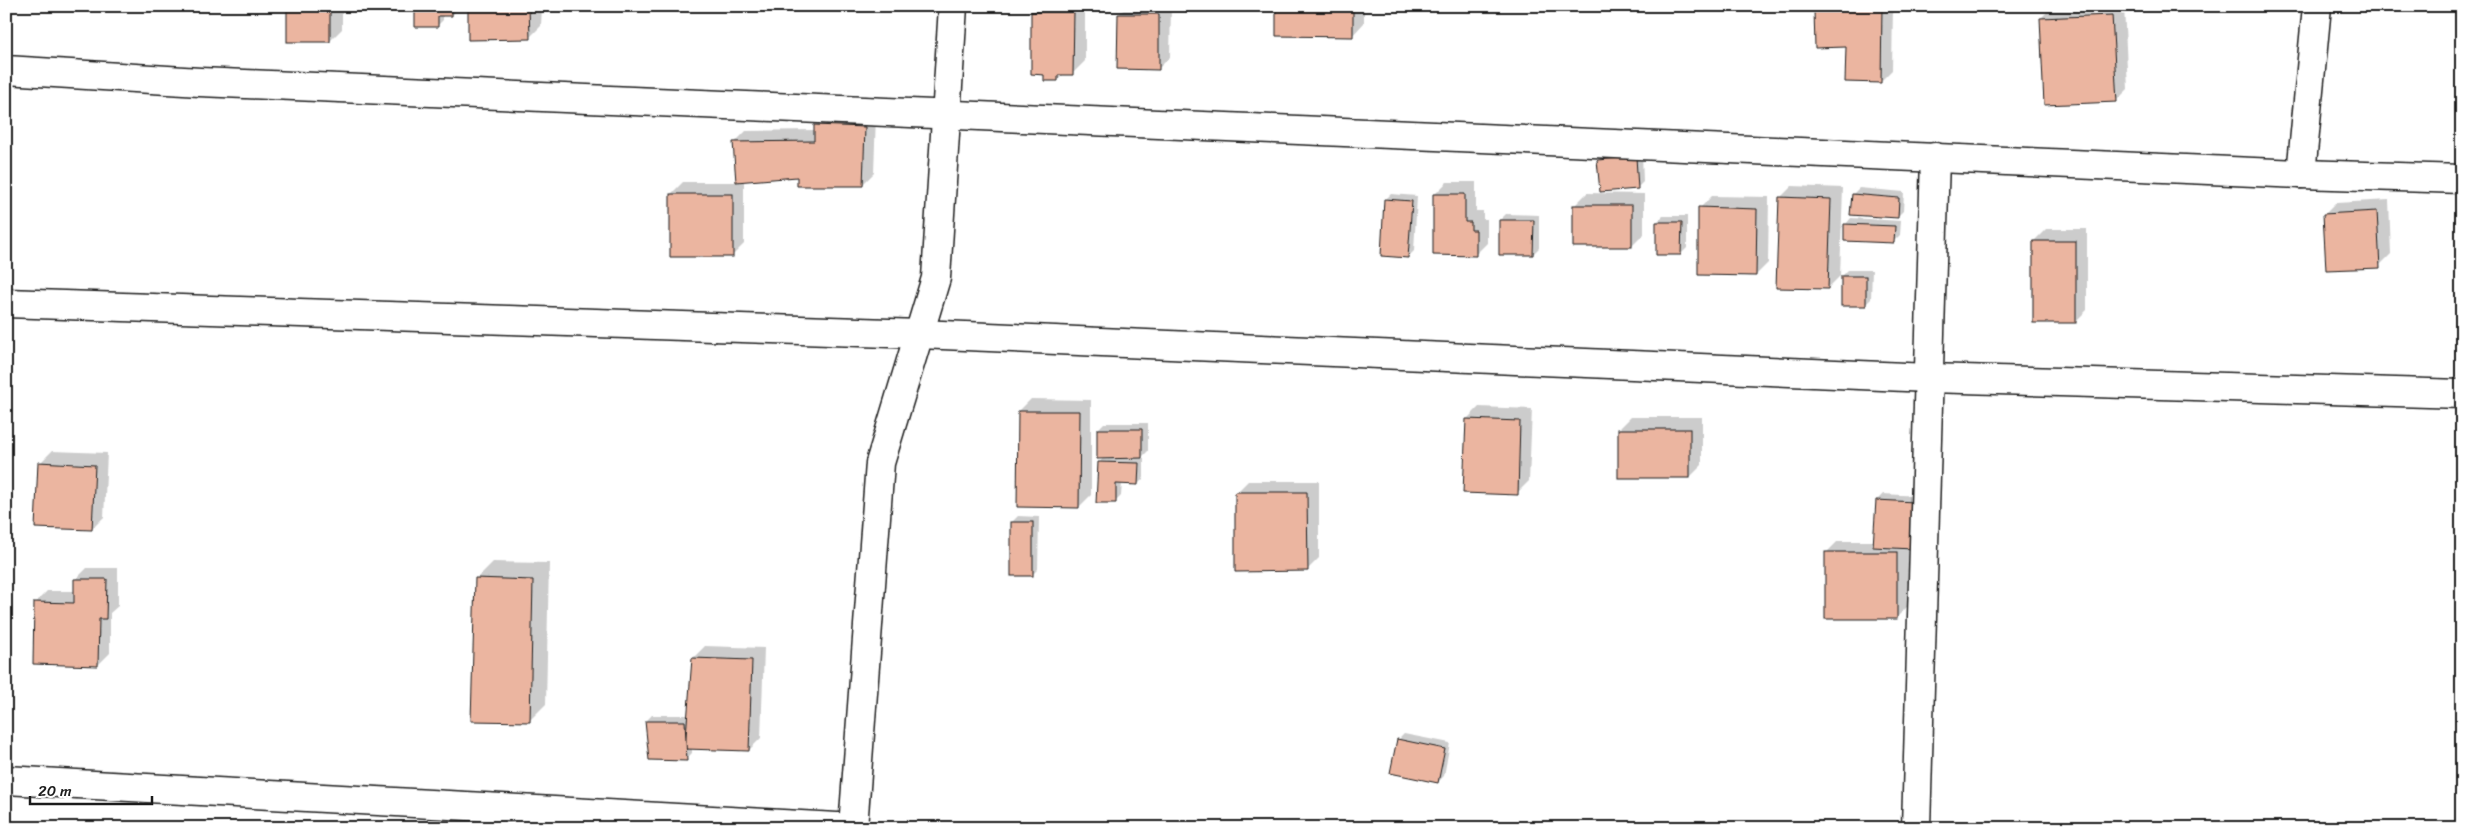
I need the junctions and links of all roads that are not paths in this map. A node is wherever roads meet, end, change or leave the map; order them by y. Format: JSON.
{"nodes":[{"id":1,"x":953,"y":6,"type":"edge"},
{"id":2,"x":2317,"y":6,"type":"edge"},
{"id":3,"x":6,"y":70,"type":"edge"},
{"id":4,"x":948,"y":115,"type":"junction"},
{"id":5,"x":1936,"y":157,"type":"junction"},
{"id":6,"x":2301,"y":174,"type":"junction"},
{"id":7,"x":2462,"y":179,"type":"edge"},
{"id":8,"x":6,"y":303,"type":"edge"},
{"id":9,"x":919,"y":334,"type":"junction"},
{"id":10,"x":1929,"y":378,"type":"junction"},
{"id":11,"x":2462,"y":394,"type":"edge"},
{"id":12,"x":6,"y":780,"type":"edge"},
{"id":13,"x":854,"y":828,"type":"edge"},
{"id":14,"x":1916,"y":828,"type":"edge"}],
"edges":[{"from":1,"to":4,"type":"street"},
{"from":2,"to":6,"type":"street"},
{"from":3,"to":4,"type":"street"},
{"from":4,"to":5,"type":"street"},
{"from":4,"to":9,"type":"street"},
{"from":5,"to":6,"type":"street"},
{"from":5,"to":10,"type":"street"},
{"from":6,"to":7,"type":"street"},
{"from":8,"to":9,"type":"street"},
{"from":9,"to":10,"type":"street"},
{"from":9,"to":13,"type":"street"},
{"from":10,"to":11,"type":"street"},
{"from":10,"to":14,"type":"street"},
{"from":12,"to":13,"type":"street"}]}
